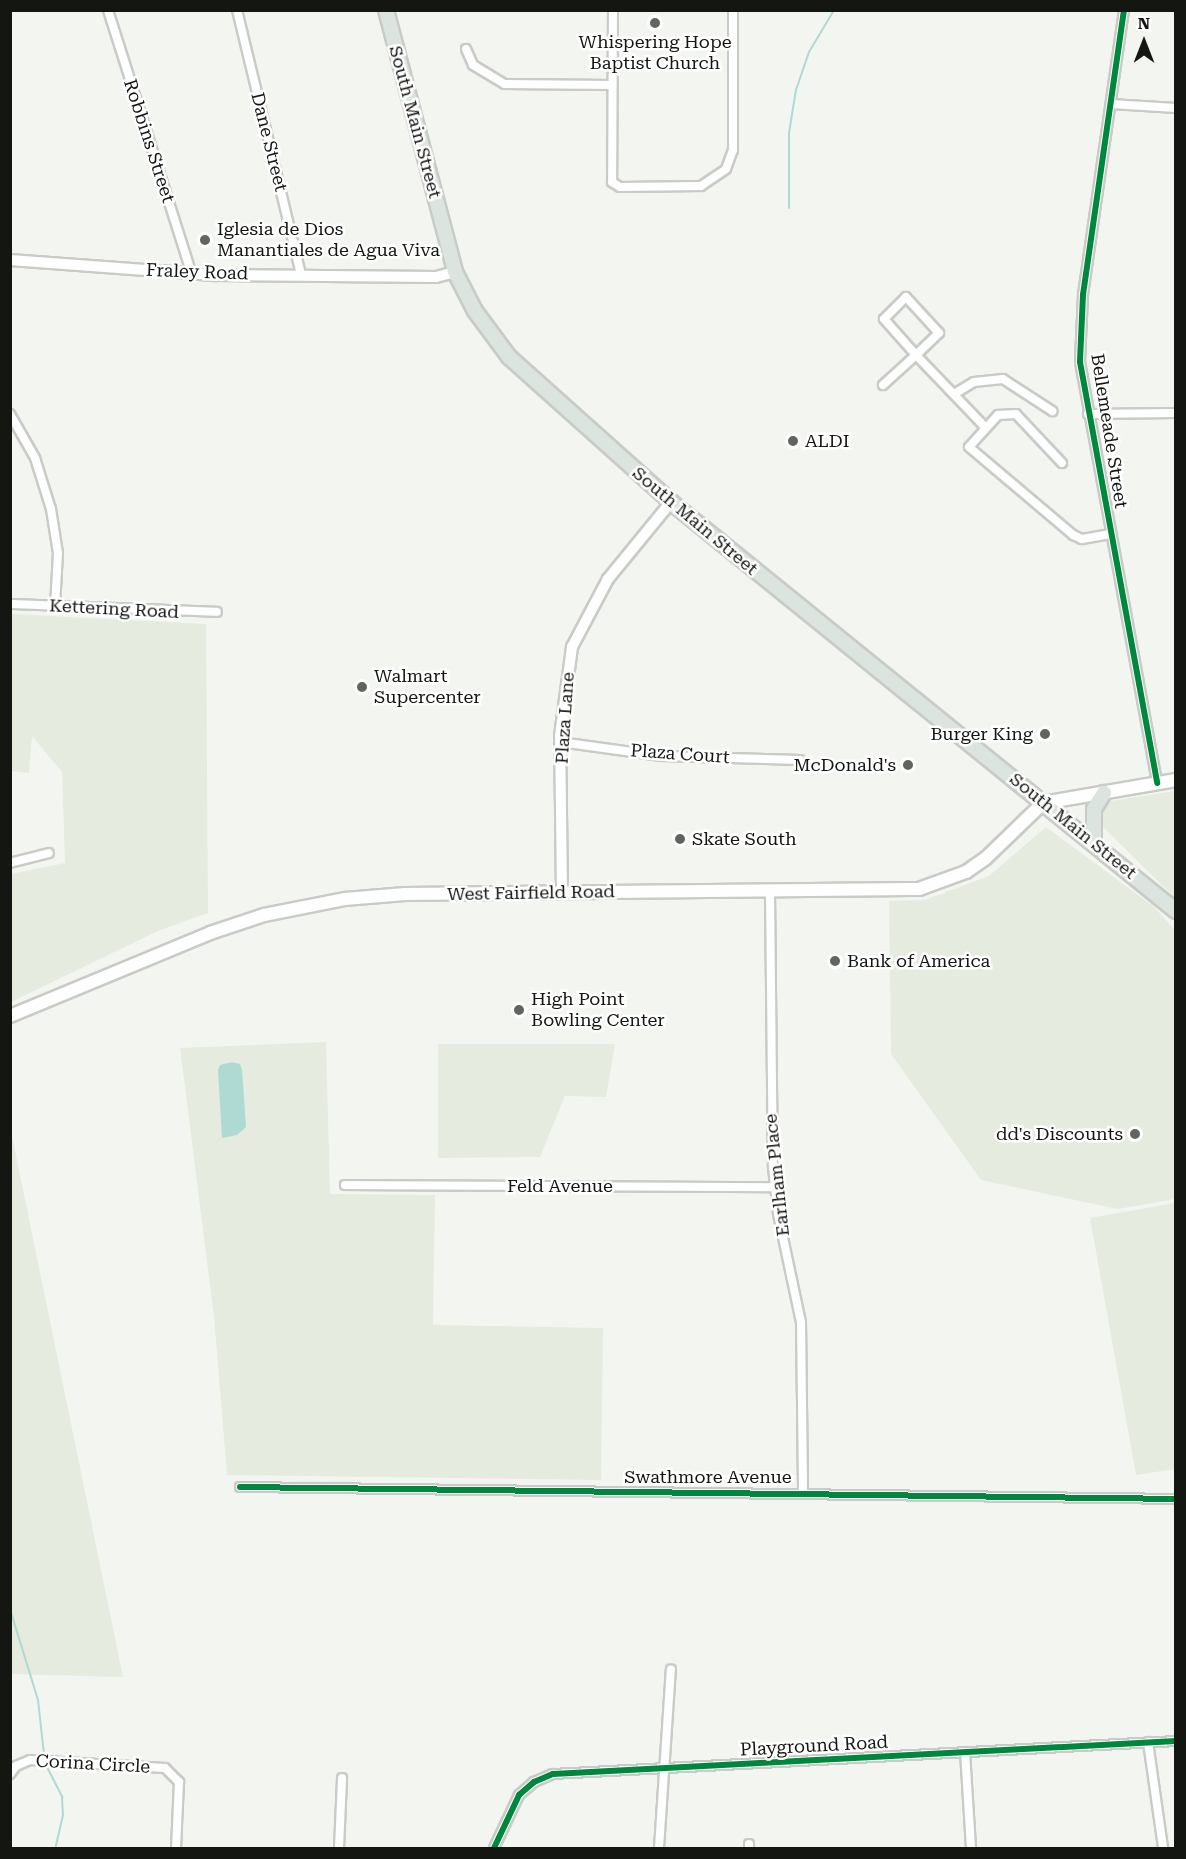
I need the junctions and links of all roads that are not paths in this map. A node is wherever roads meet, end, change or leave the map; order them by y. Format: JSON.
{"nodes":[{"id":1,"x":108,"y":10,"type":"edge"},
{"id":2,"x":237,"y":10,"type":"edge"},
{"id":3,"x":386,"y":10,"type":"edge"},
{"id":4,"x":613,"y":10,"type":"edge"},
{"id":5,"x":733,"y":10,"type":"edge"},
{"id":6,"x":1124,"y":10,"type":"edge"},
{"id":7,"x":466,"y":49,"type":"dead end"},
{"id":8,"x":612,"y":86,"type":"junction"},
{"id":9,"x":1111,"y":104,"type":"junction"},
{"id":10,"x":1176,"y":108,"type":"edge"},
{"id":11,"x":10,"y":260,"type":"edge"},
{"id":12,"x":191,"y":271,"type":"junction"},
{"id":13,"x":455,"y":272,"type":"junction"},
{"id":14,"x":301,"y":274,"type":"junction"},
{"id":15,"x":916,"y":354,"type":"junction"},
{"id":16,"x":883,"y":385,"type":"dead end"},
{"id":17,"x":954,"y":394,"type":"junction"},
{"id":18,"x":1052,"y":411,"type":"dead end"},
{"id":19,"x":1176,"y":413,"type":"edge"},
{"id":20,"x":10,"y":414,"type":"edge"},
{"id":21,"x":1088,"y":414,"type":"junction"},
{"id":22,"x":985,"y":427,"type":"junction"},
{"id":23,"x":1062,"y":464,"type":"dead end"},
{"id":24,"x":671,"y":502,"type":"junction"},
{"id":25,"x":1111,"y":534,"type":"junction"},
{"id":26,"x":10,"y":604,"type":"edge"},
{"id":27,"x":55,"y":606,"type":"junction"},
{"id":28,"x":217,"y":612,"type":"dead end"},
{"id":29,"x":560,"y":742,"type":"junction"},
{"id":30,"x":800,"y":760,"type":"dead end"},
{"id":31,"x":1176,"y":780,"type":"edge"},
{"id":32,"x":1157,"y":783,"type":"junction"},
{"id":33,"x":1104,"y":793,"type":"junction"},
{"id":34,"x":1043,"y":803,"type":"junction"},
{"id":35,"x":1094,"y":844,"type":"junction"},
{"id":36,"x":49,"y":853,"type":"dead end"},
{"id":37,"x":10,"y":862,"type":"edge"},
{"id":38,"x":562,"y":892,"type":"junction"},
{"id":39,"x":770,"y":892,"type":"junction"},
{"id":40,"x":1176,"y":911,"type":"edge"},
{"id":41,"x":10,"y":1016,"type":"edge"},
{"id":42,"x":345,"y":1185,"type":"dead end"},
{"id":43,"x":775,"y":1187,"type":"junction"},
{"id":44,"x":240,"y":1487,"type":"dead end"},
{"id":45,"x":803,"y":1492,"type":"junction"},
{"id":46,"x":1176,"y":1499,"type":"edge"},
{"id":47,"x":671,"y":1669,"type":"dead end"},
{"id":48,"x":1176,"y":1741,"type":"edge"},
{"id":49,"x":1148,"y":1742,"type":"junction"},
{"id":50,"x":965,"y":1752,"type":"junction"},
{"id":51,"x":664,"y":1769,"type":"junction"},
{"id":52,"x":10,"y":1774,"type":"edge"},
{"id":53,"x":342,"y":1778,"type":"dead end"},
{"id":54,"x":176,"y":1848,"type":"edge"},
{"id":55,"x":339,"y":1848,"type":"edge"},
{"id":56,"x":494,"y":1848,"type":"edge"},
{"id":57,"x":659,"y":1848,"type":"edge"},
{"id":58,"x":971,"y":1848,"type":"edge"},
{"id":59,"x":1163,"y":1848,"type":"edge"}],
"edges":[{"from":1,"to":12,"type":"street","name":"Robbins Street"},
{"from":2,"to":14,"type":"street","name":"Dane Street"},
{"from":3,"to":13,"type":"main road","name":"South Main Street"},
{"from":4,"to":8,"type":"street"},
{"from":5,"to":8,"type":"street"},
{"from":6,"to":9,"type":"street","name":"Bellemeade Street"},
{"from":7,"to":8,"type":"street"},
{"from":9,"to":10,"type":"street"},
{"from":9,"to":21,"type":"street","name":"Bellemeade Street"},
{"from":11,"to":12,"type":"street","name":"Fraley Road"},
{"from":12,"to":14,"type":"street","name":"Fraley Road"},
{"from":13,"to":14,"type":"street","name":"Fraley Road"},
{"from":13,"to":24,"type":"main road","name":"South Main Street"},
{"from":15,"to":15,"type":"street"},
{"from":15,"to":16,"type":"street"},
{"from":15,"to":17,"type":"street"},
{"from":17,"to":18,"type":"street"},
{"from":17,"to":22,"type":"street"},
{"from":19,"to":21,"type":"street"},
{"from":20,"to":27,"type":"street"},
{"from":21,"to":25,"type":"street","name":"Bellemeade Street"},
{"from":22,"to":23,"type":"street"},
{"from":22,"to":25,"type":"street"},
{"from":24,"to":29,"type":"street","name":"Plaza Lane"},
{"from":24,"to":34,"type":"main road","name":"South Main Street"},
{"from":25,"to":32,"type":"street","name":"Bellemeade Street"},
{"from":26,"to":27,"type":"street","name":"Kettering Road"},
{"from":27,"to":28,"type":"street","name":"Kettering Road"},
{"from":29,"to":30,"type":"street","name":"Plaza Court"},
{"from":29,"to":38,"type":"street","name":"Plaza Lane"},
{"from":31,"to":32,"type":"main road"},
{"from":32,"to":33,"type":"main road"},
{"from":33,"to":34,"type":"main road"},
{"from":33,"to":35,"type":"main road"},
{"from":34,"to":35,"type":"main road","name":"South Main Street"},
{"from":34,"to":39,"type":"main road","name":"West Fairfield Road"},
{"from":35,"to":40,"type":"main road","name":"South Main Street"},
{"from":36,"to":37,"type":"street"},
{"from":38,"to":39,"type":"main road","name":"West Fairfield Road"},
{"from":38,"to":41,"type":"main road","name":"West Fairfield Road"},
{"from":39,"to":43,"type":"street","name":"Earlham Place"},
{"from":42,"to":43,"type":"street","name":"Feld Avenue"},
{"from":43,"to":45,"type":"street","name":"Earlham Place"},
{"from":44,"to":45,"type":"street","name":"Swathmore Avenue"},
{"from":45,"to":46,"type":"street","name":"Swathmore Avenue"},
{"from":47,"to":51,"type":"street"},
{"from":48,"to":49,"type":"street","name":"Playground Road"},
{"from":49,"to":50,"type":"street","name":"Playground Road"},
{"from":49,"to":59,"type":"street"},
{"from":50,"to":51,"type":"street","name":"Playground Road"},
{"from":50,"to":58,"type":"street"},
{"from":51,"to":56,"type":"street","name":"Playground Road"},
{"from":51,"to":57,"type":"street"},
{"from":52,"to":54,"type":"street","name":"Corina Circle"},
{"from":53,"to":55,"type":"street"}]}
